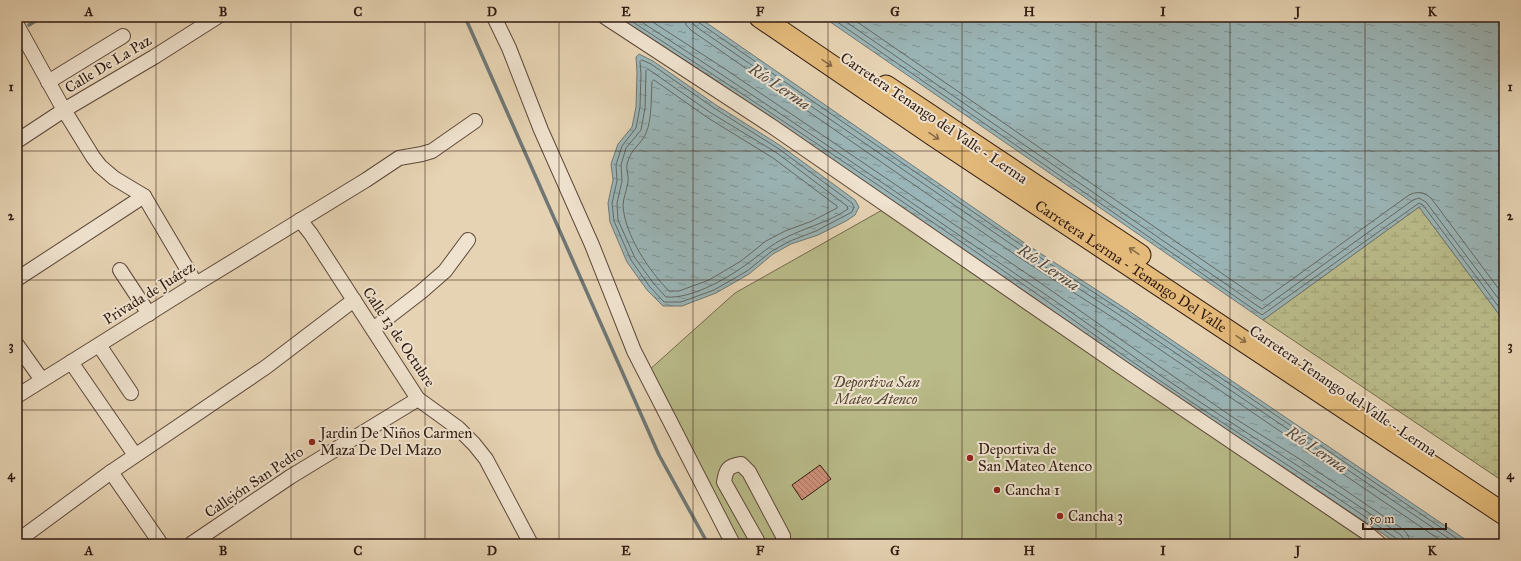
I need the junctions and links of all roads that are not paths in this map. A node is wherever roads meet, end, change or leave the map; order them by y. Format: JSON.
{"nodes":[{"id":1,"x":217,"y":17,"type":"edge"},
{"id":2,"x":494,"y":17,"type":"edge"},
{"id":3,"x":605,"y":17,"type":"edge"},
{"id":4,"x":760,"y":17,"type":"edge"},
{"id":5,"x":783,"y":17,"type":"edge"},
{"id":6,"x":17,"y":25,"type":"edge"},
{"id":7,"x":123,"y":36,"type":"dead end"},
{"id":8,"x":48,"y":82,"type":"junction"},
{"id":9,"x":64,"y":110,"type":"junction"},
{"id":10,"x":475,"y":121,"type":"dead end"},
{"id":11,"x":17,"y":141,"type":"edge"},
{"id":12,"x":144,"y":196,"type":"junction"},
{"id":13,"x":300,"y":220,"type":"junction"},
{"id":14,"x":468,"y":240,"type":"dead end"},
{"id":15,"x":120,"y":270,"type":"dead end"},
{"id":16,"x":17,"y":279,"type":"edge"},
{"id":17,"x":196,"y":284,"type":"junction"},
{"id":18,"x":354,"y":300,"type":"junction"},
{"id":19,"x":149,"y":314,"type":"junction"},
{"id":20,"x":373,"y":329,"type":"junction"},
{"id":21,"x":17,"y":345,"type":"edge"},
{"id":22,"x":99,"y":345,"type":"junction"},
{"id":23,"x":71,"y":362,"type":"junction"},
{"id":24,"x":42,"y":380,"type":"junction"},
{"id":25,"x":131,"y":393,"type":"dead end"},
{"id":26,"x":18,"y":394,"type":"edge"},
{"id":27,"x":418,"y":399,"type":"junction"},
{"id":28,"x":135,"y":455,"type":"junction"},
{"id":29,"x":111,"y":472,"type":"junction"},
{"id":30,"x":1504,"y":499,"type":"edge"},
{"id":31,"x":1504,"y":514,"type":"edge"},
{"id":32,"x":20,"y":539,"type":"dead end"},
{"id":33,"x":527,"y":542,"type":"edge"},
{"id":34,"x":161,"y":544,"type":"edge"},
{"id":35,"x":191,"y":544,"type":"edge"},
{"id":36,"x":733,"y":544,"type":"edge"},
{"id":37,"x":759,"y":544,"type":"edge"},
{"id":38,"x":783,"y":544,"type":"edge"},
{"id":39,"x":1380,"y":544,"type":"edge"}],
"edges":[{"from":1,"to":9,"type":"street","name":"Calle De La Paz"},
{"from":2,"to":36,"type":"street"},
{"from":3,"to":39,"type":"street"},
{"from":4,"to":31,"type":"highway","name":"Carretera Lerma - Tenango Del Valle","one_way":true},
{"from":30,"to":5,"type":"highway","name":"Carretera Tenango del Valle - Lerma","one_way":true},
{"from":6,"to":8,"type":"street"},
{"from":7,"to":8,"type":"street"},
{"from":8,"to":9,"type":"street"},
{"from":9,"to":11,"type":"street","name":"Calle De La Paz"},
{"from":9,"to":12,"type":"street"},
{"from":10,"to":13,"type":"street","name":"Privada de Juárez"},
{"from":12,"to":16,"type":"street"},
{"from":12,"to":17,"type":"street"},
{"from":13,"to":17,"type":"street","name":"Privada de Juárez"},
{"from":13,"to":18,"type":"street","name":"Calle 13 de Octubre"},
{"from":14,"to":20,"type":"street"},
{"from":15,"to":19,"type":"street"},
{"from":17,"to":19,"type":"street","name":"Privada de Juárez"},
{"from":18,"to":20,"type":"street","name":"Calle 13 de Octubre"},
{"from":18,"to":28,"type":"street"},
{"from":19,"to":22,"type":"street","name":"Privada de Juárez"},
{"from":20,"to":27,"type":"street","name":"Calle 13 de Octubre"},
{"from":21,"to":24,"type":"street"},
{"from":22,"to":23,"type":"street","name":"Privada de Juárez"},
{"from":22,"to":25,"type":"street"},
{"from":23,"to":24,"type":"street","name":"Privada de Juárez"},
{"from":23,"to":28,"type":"street"},
{"from":24,"to":26,"type":"street","name":"Privada de Juárez"},
{"from":27,"to":33,"type":"street","name":"Calle 13 de Octubre"},
{"from":27,"to":35,"type":"street","name":"Callejón San Pedro"},
{"from":28,"to":29,"type":"street"},
{"from":29,"to":32,"type":"street"},
{"from":29,"to":34,"type":"street"},
{"from":37,"to":38,"type":"street"}]}
